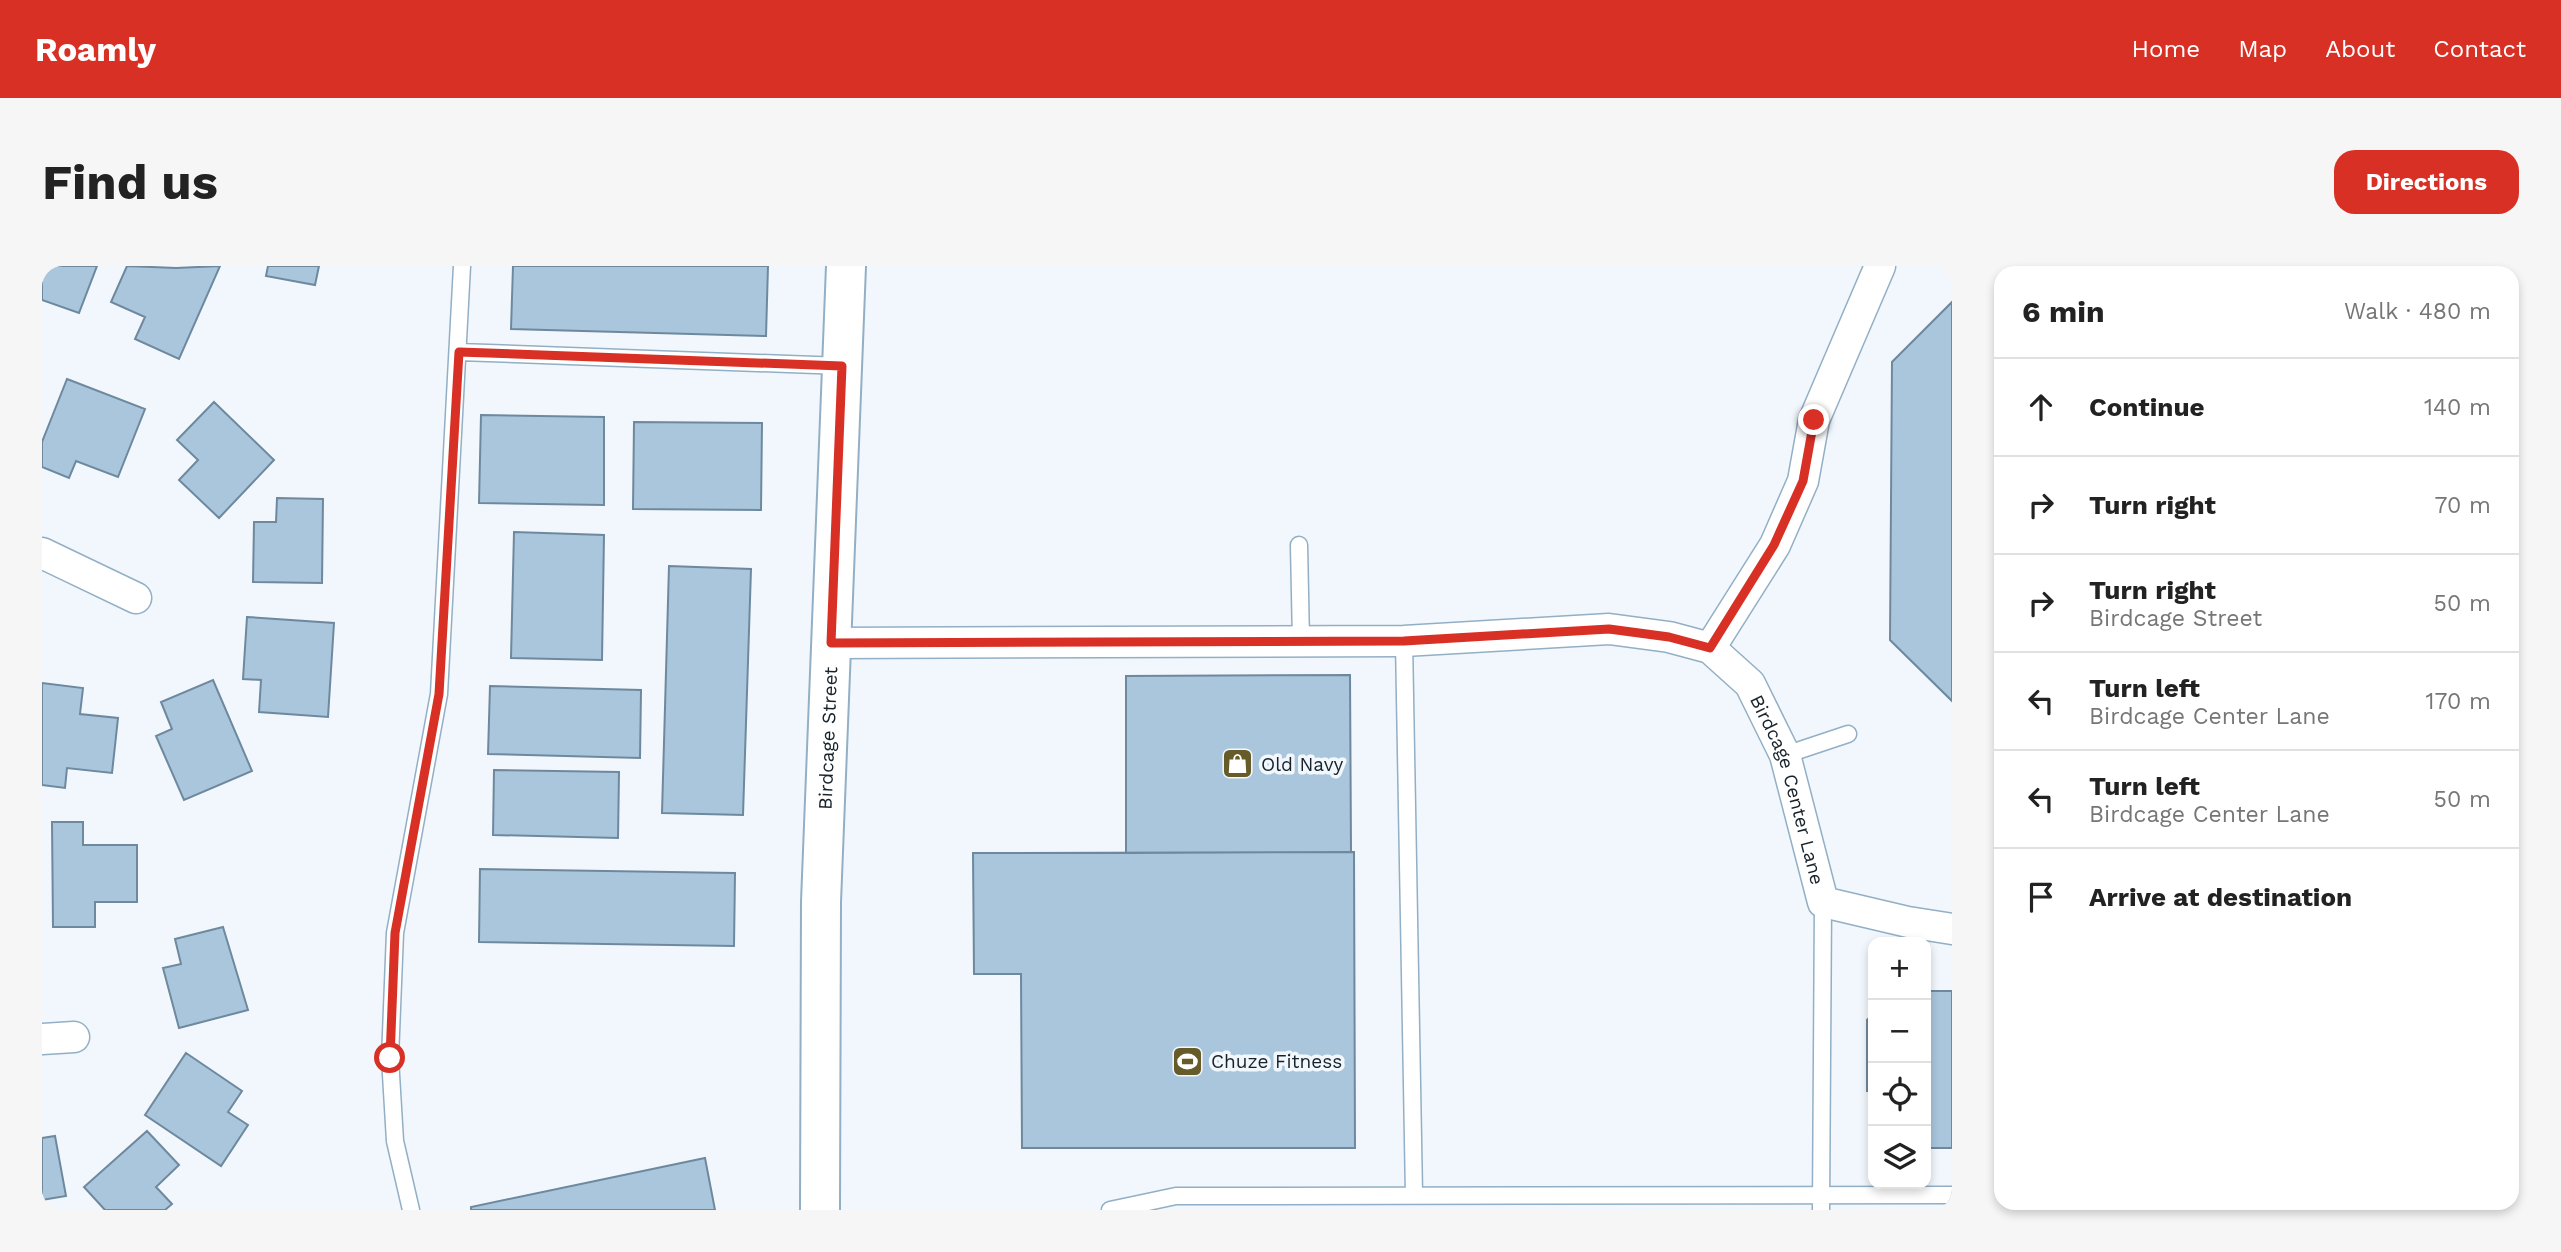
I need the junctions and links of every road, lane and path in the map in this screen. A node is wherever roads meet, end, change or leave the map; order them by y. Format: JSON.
{"nodes":[{"id":1,"x":462,"y":266,"type":"edge"},
{"id":2,"x":845,"y":266,"type":"edge"},
{"id":3,"x":1880,"y":266,"type":"edge"},
{"id":4,"x":459,"y":352,"type":"junction"},
{"id":5,"x":842,"y":366,"type":"junction"},
{"id":6,"x":1299,"y":545,"type":"dead end"},
{"id":7,"x":42,"y":553,"type":"edge"},
{"id":8,"x":136,"y":598,"type":"dead end"},
{"id":9,"x":1404,"y":641,"type":"junction"},
{"id":10,"x":1301,"y":642,"type":"junction"},
{"id":11,"x":831,"y":643,"type":"junction"},
{"id":12,"x":1710,"y":648,"type":"junction"},
{"id":13,"x":1848,"y":734,"type":"dead end"},
{"id":14,"x":1785,"y":755,"type":"junction"},
{"id":15,"x":1823,"y":902,"type":"junction"},
{"id":16,"x":1952,"y":929,"type":"edge"},
{"id":17,"x":74,"y":1037,"type":"dead end"},
{"id":18,"x":42,"y":1039,"type":"edge"},
{"id":19,"x":1414,"y":1195,"type":"junction"},
{"id":20,"x":1952,"y":1195,"type":"edge"},
{"id":21,"x":1821,"y":1202,"type":"edge"},
{"id":22,"x":411,"y":1210,"type":"edge"},
{"id":23,"x":820,"y":1210,"type":"edge"},
{"id":24,"x":1110,"y":1210,"type":"edge"}],
"edges":[{"from":1,"to":4,"type":"lane"},
{"from":2,"to":5,"type":"street","name":"Birdcage Street"},
{"from":3,"to":12,"type":"street"},
{"from":4,"to":5,"type":"lane"},
{"from":4,"to":22,"type":"lane"},
{"from":5,"to":11,"type":"street","name":"Birdcage Street"},
{"from":6,"to":10,"type":"lane"},
{"from":7,"to":8,"type":"street"},
{"from":9,"to":10,"type":"street","name":"Birdcage Center Lane"},
{"from":9,"to":12,"type":"street","name":"Birdcage Center Lane"},
{"from":9,"to":19,"type":"lane"},
{"from":10,"to":11,"type":"street","name":"Birdcage Center Lane"},
{"from":11,"to":23,"type":"street","name":"Birdcage Street"},
{"from":12,"to":14,"type":"street","name":"Birdcage Center Lane"},
{"from":13,"to":14,"type":"lane"},
{"from":14,"to":15,"type":"street","name":"Birdcage Center Lane"},
{"from":15,"to":16,"type":"street","name":"Birdcage Center Lane"},
{"from":15,"to":21,"type":"lane"},
{"from":17,"to":18,"type":"street"},
{"from":19,"to":21,"type":"lane"},
{"from":19,"to":24,"type":"lane"},
{"from":20,"to":21,"type":"lane"}]}
